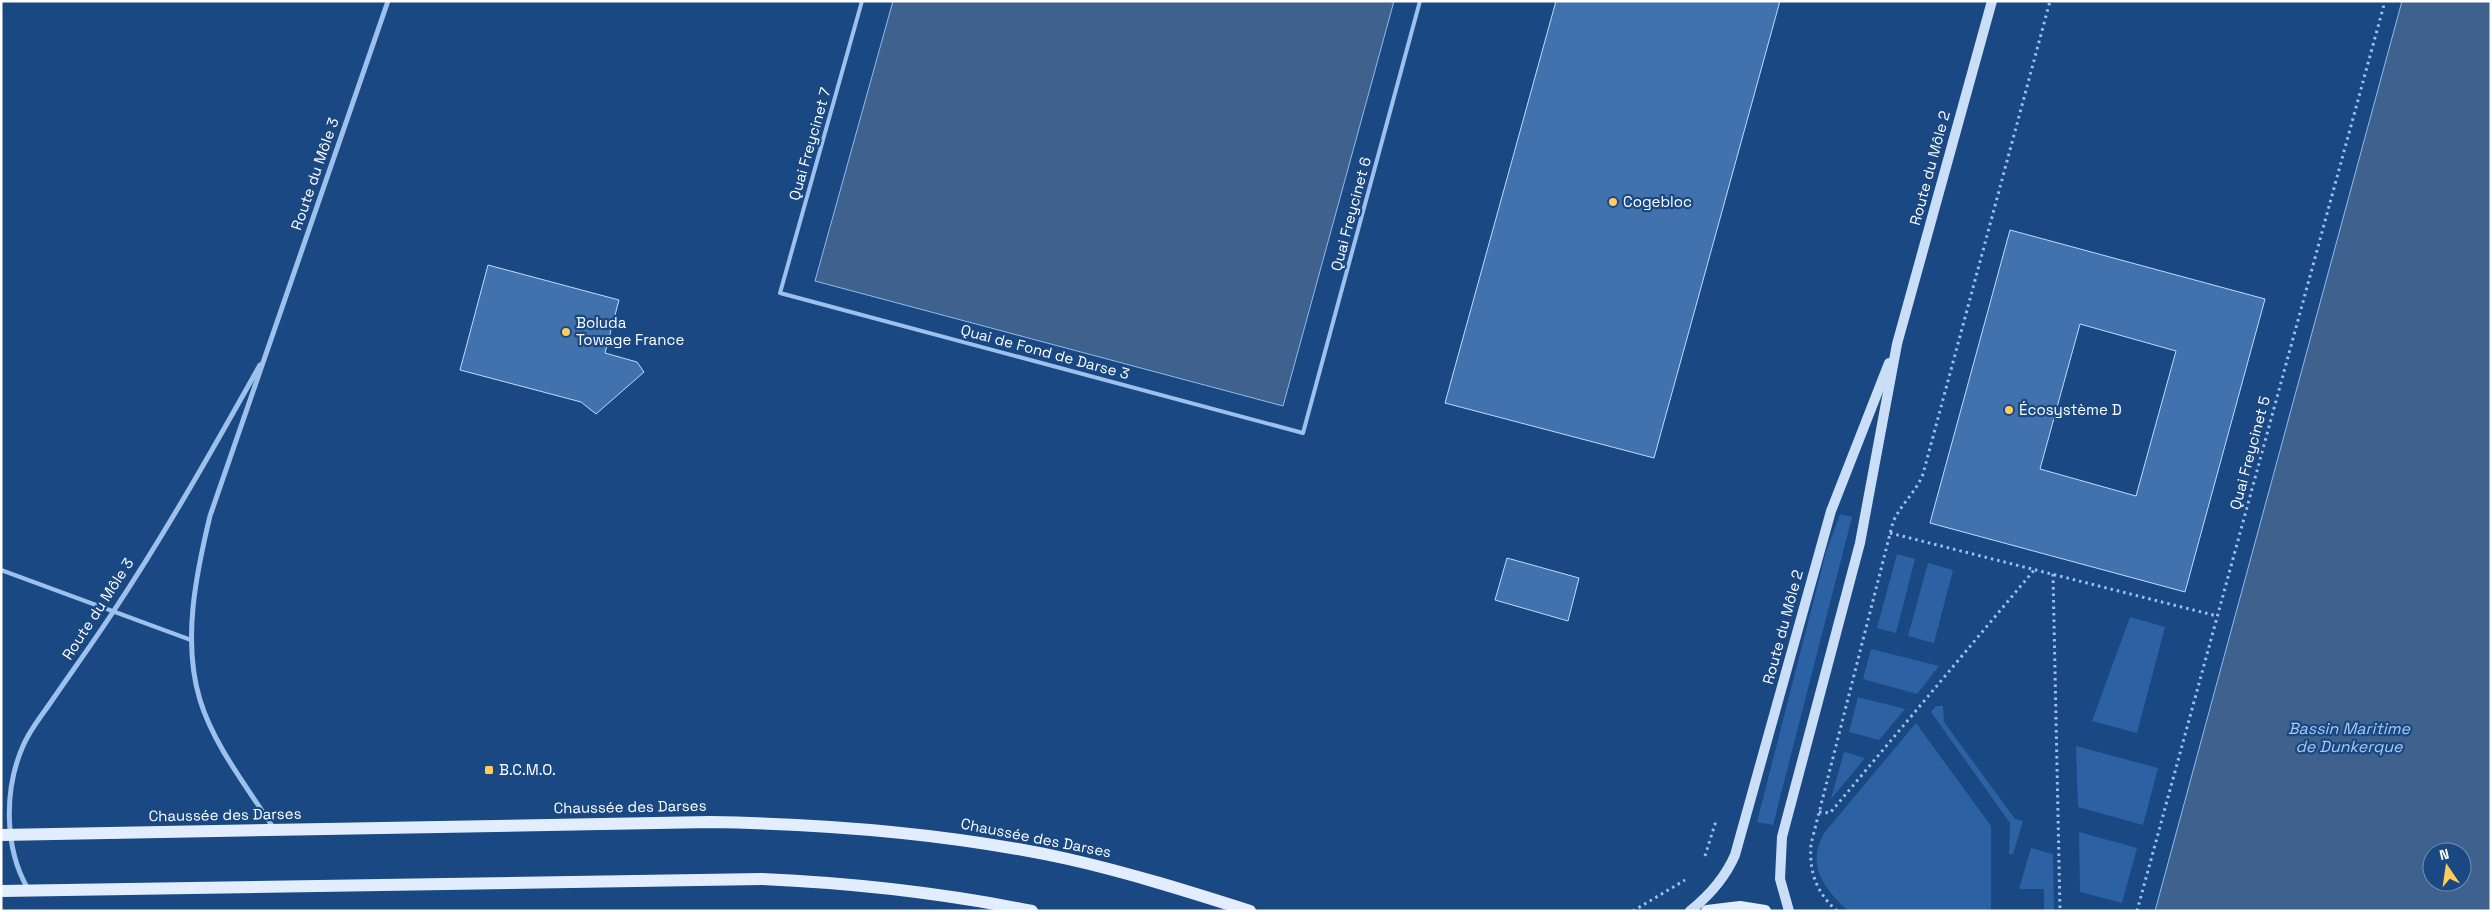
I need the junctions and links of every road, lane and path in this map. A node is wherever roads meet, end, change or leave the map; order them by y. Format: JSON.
{"nodes":[{"id":1,"x":388,"y":1,"type":"edge"},
{"id":2,"x":862,"y":1,"type":"edge"},
{"id":3,"x":1420,"y":1,"type":"edge"},
{"id":4,"x":1992,"y":1,"type":"edge"},
{"id":5,"x":2050,"y":1,"type":"edge"},
{"id":6,"x":2386,"y":1,"type":"edge"},
{"id":7,"x":780,"y":293,"type":"joint"},
{"id":8,"x":1897,"y":344,"type":"junction"},
{"id":9,"x":266,"y":354,"type":"junction"},
{"id":10,"x":1303,"y":433,"type":"joint"},
{"id":11,"x":1890,"y":533,"type":"junction"},
{"id":12,"x":2036,"y":569,"type":"junction"},
{"id":13,"x":1,"y":570,"type":"edge"},
{"id":14,"x":2053,"y":574,"type":"junction"},
{"id":15,"x":114,"y":611,"type":"junction"},
{"id":16,"x":2217,"y":616,"type":"junction"},
{"id":17,"x":191,"y":640,"type":"junction"},
{"id":18,"x":1819,"y":812,"type":"junction"},
{"id":19,"x":1715,"y":824,"type":"dead end"},
{"id":20,"x":275,"y":831,"type":"junction"},
{"id":21,"x":6,"y":835,"type":"edge"},
{"id":22,"x":1704,"y":857,"type":"dead end"},
{"id":23,"x":1690,"y":877,"type":"dead end"},
{"id":24,"x":1,"y":891,"type":"edge"},
{"id":25,"x":30,"y":891,"type":"junction"},
{"id":26,"x":1017,"y":909,"type":"edge"},
{"id":27,"x":1032,"y":911,"type":"edge"},
{"id":28,"x":1250,"y":911,"type":"edge"},
{"id":29,"x":1633,"y":911,"type":"edge"},
{"id":30,"x":1690,"y":911,"type":"edge"},
{"id":31,"x":1707,"y":911,"type":"edge"},
{"id":32,"x":1765,"y":911,"type":"edge"},
{"id":33,"x":1789,"y":911,"type":"edge"},
{"id":34,"x":1837,"y":911,"type":"edge"},
{"id":35,"x":2060,"y":911,"type":"edge"},
{"id":36,"x":2137,"y":911,"type":"edge"}],
"edges":[{"from":1,"to":9,"type":"street","name":"Route du Môle 3"},
{"from":2,"to":7,"type":"lane","name":"Quai Freycinet 7"},
{"from":3,"to":10,"type":"lane","name":"Quai Freycinet 6"},
{"from":4,"to":8,"type":"main road","name":"Route du Môle 2"},
{"from":5,"to":11,"type":"path"},
{"from":6,"to":16,"type":"path","name":"Quai Freycinet 5"},
{"from":7,"to":10,"type":"lane","name":"Quai de Fond de Darse 3"},
{"from":8,"to":30,"type":"main road","name":"Route du Môle 2"},
{"from":8,"to":33,"type":"main road","name":"Route du Môle 2"},
{"from":9,"to":15,"type":"street","name":"Route du Môle 3"},
{"from":9,"to":17,"type":"street","name":"Route du Môle 3"},
{"from":11,"to":12,"type":"path"},
{"from":11,"to":18,"type":"path"},
{"from":12,"to":14,"type":"path"},
{"from":12,"to":18,"type":"path"},
{"from":13,"to":15,"type":"lane"},
{"from":14,"to":16,"type":"path"},
{"from":14,"to":35,"type":"path"},
{"from":15,"to":17,"type":"lane"},
{"from":15,"to":21,"type":"street","name":"Route du Môle 3"},
{"from":16,"to":36,"type":"path","name":"Quai Freycinet 5"},
{"from":17,"to":20,"type":"street","name":"Route du Môle 3"},
{"from":18,"to":34,"type":"path"},
{"from":19,"to":22,"type":"path"},
{"from":20,"to":21,"type":"main road","name":"Chaussée des Darses"},
{"from":20,"to":28,"type":"main road","name":"Chaussée des Darses"},
{"from":21,"to":25,"type":"street","name":"Route du Môle 3"},
{"from":23,"to":29,"type":"path"},
{"from":24,"to":25,"type":"main road"},
{"from":25,"to":26,"type":"main road"},
{"from":26,"to":27,"type":"main road"},
{"from":31,"to":32,"type":"main road"}]}
